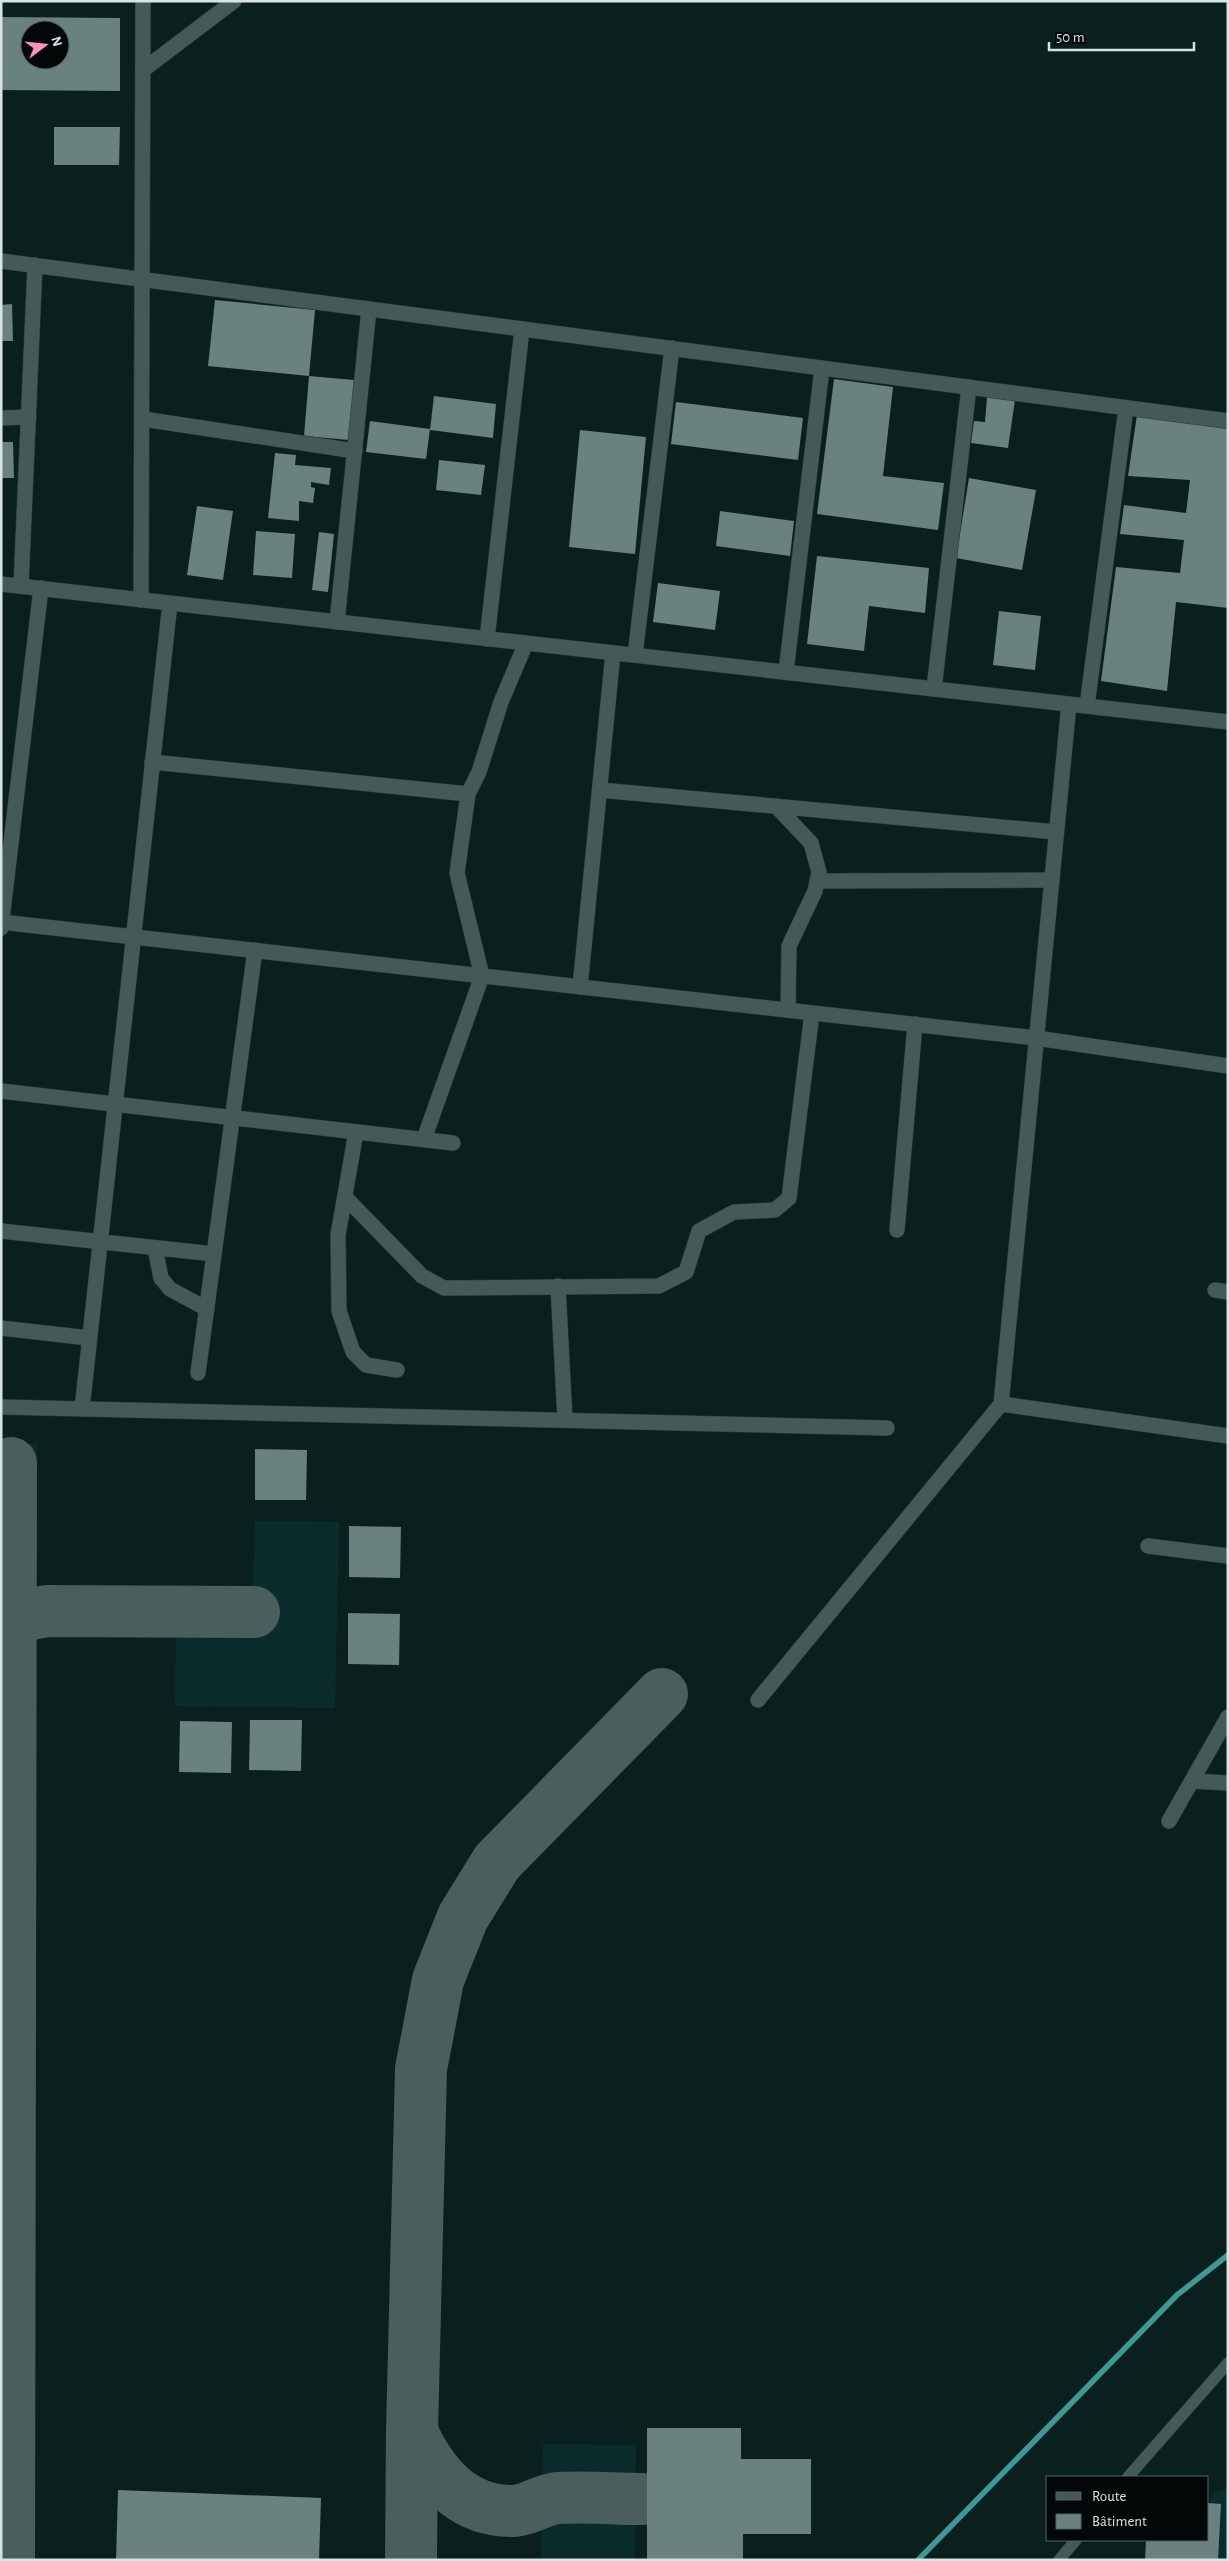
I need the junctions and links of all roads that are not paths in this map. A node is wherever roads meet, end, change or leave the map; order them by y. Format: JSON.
{"nodes":[{"id":1,"x":143,"y":1,"type":"edge"},
{"id":2,"x":234,"y":1,"type":"edge"},
{"id":3,"x":143,"y":70,"type":"junction"},
{"id":4,"x":1,"y":261,"type":"edge"},
{"id":5,"x":35,"y":265,"type":"junction"},
{"id":6,"x":142,"y":279,"type":"junction"},
{"id":7,"x":369,"y":309,"type":"junction"},
{"id":8,"x":522,"y":329,"type":"junction"},
{"id":9,"x":672,"y":348,"type":"junction"},
{"id":10,"x":822,"y":368,"type":"junction"},
{"id":11,"x":969,"y":387,"type":"junction"},
{"id":12,"x":1126,"y":408,"type":"junction"},
{"id":13,"x":29,"y":417,"type":"junction"},
{"id":14,"x":1,"y":418,"type":"edge"},
{"id":15,"x":143,"y":419,"type":"junction"},
{"id":16,"x":1228,"y":421,"type":"edge"},
{"id":17,"x":355,"y":451,"type":"junction"},
{"id":18,"x":1,"y":584,"type":"edge"},
{"id":19,"x":21,"y":586,"type":"junction"},
{"id":20,"x":41,"y":588,"type":"junction"},
{"id":21,"x":141,"y":600,"type":"junction"},
{"id":22,"x":170,"y":603,"type":"junction"},
{"id":23,"x":337,"y":622,"type":"junction"},
{"id":24,"x":486,"y":639,"type":"junction"},
{"id":25,"x":526,"y":643,"type":"junction"},
{"id":26,"x":613,"y":653,"type":"junction"},
{"id":27,"x":635,"y":655,"type":"junction"},
{"id":28,"x":786,"y":672,"type":"junction"},
{"id":29,"x":934,"y":689,"type":"junction"},
{"id":30,"x":1068,"y":704,"type":"junction"},
{"id":31,"x":1087,"y":706,"type":"junction"},
{"id":32,"x":1228,"y":722,"type":"edge"},
{"id":33,"x":152,"y":762,"type":"junction"},
{"id":34,"x":600,"y":790,"type":"junction"},
{"id":35,"x":468,"y":794,"type":"junction"},
{"id":36,"x":776,"y":806,"type":"junction"},
{"id":37,"x":1056,"y":832,"type":"junction"},
{"id":38,"x":1052,"y":880,"type":"junction"},
{"id":39,"x":817,"y":881,"type":"junction"},
{"id":40,"x":2,"y":922,"type":"edge"},
{"id":41,"x":1,"y":928,"type":"edge"},
{"id":42,"x":133,"y":937,"type":"junction"},
{"id":43,"x":255,"y":950,"type":"junction"},
{"id":44,"x":482,"y":976,"type":"junction"},
{"id":45,"x":580,"y":987,"type":"junction"},
{"id":46,"x":788,"y":1010,"type":"junction"},
{"id":47,"x":812,"y":1013,"type":"junction"},
{"id":48,"x":915,"y":1024,"type":"junction"},
{"id":49,"x":1036,"y":1038,"type":"junction"},
{"id":50,"x":1228,"y":1066,"type":"edge"},
{"id":51,"x":1,"y":1091,"type":"edge"},
{"id":52,"x":115,"y":1104,"type":"junction"},
{"id":53,"x":232,"y":1117,"type":"junction"},
{"id":54,"x":356,"y":1132,"type":"junction"},
{"id":55,"x":424,"y":1140,"type":"junction"},
{"id":56,"x":453,"y":1143,"type":"dead end"},
{"id":57,"x":344,"y":1196,"type":"junction"},
{"id":58,"x":1,"y":1230,"type":"edge"},
{"id":59,"x":897,"y":1230,"type":"dead end"},
{"id":60,"x":100,"y":1242,"type":"junction"},
{"id":61,"x":155,"y":1248,"type":"junction"},
{"id":62,"x":214,"y":1254,"type":"junction"},
{"id":63,"x":558,"y":1286,"type":"junction"},
{"id":64,"x":207,"y":1309,"type":"junction"},
{"id":65,"x":1,"y":1328,"type":"edge"},
{"id":66,"x":89,"y":1338,"type":"junction"},
{"id":67,"x":397,"y":1370,"type":"dead end"},
{"id":68,"x":198,"y":1373,"type":"dead end"},
{"id":69,"x":1001,"y":1404,"type":"junction"},
{"id":70,"x":1,"y":1407,"type":"edge"},
{"id":71,"x":82,"y":1409,"type":"junction"},
{"id":72,"x":565,"y":1420,"type":"junction"},
{"id":73,"x":887,"y":1428,"type":"dead end"},
{"id":74,"x":1228,"y":1436,"type":"edge"},
{"id":75,"x":1148,"y":1546,"type":"dead end"},
{"id":76,"x":1228,"y":1556,"type":"edge"},
{"id":77,"x":758,"y":1700,"type":"dead end"},
{"id":78,"x":1228,"y":1717,"type":"edge"},
{"id":79,"x":1192,"y":1780,"type":"junction"},
{"id":80,"x":1228,"y":1784,"type":"edge"},
{"id":81,"x":1170,"y":1821,"type":"dead end"},
{"id":82,"x":1228,"y":2363,"type":"edge"},
{"id":83,"x":1129,"y":2476,"type":"edge"},
{"id":84,"x":1075,"y":2541,"type":"edge"},
{"id":85,"x":1059,"y":2560,"type":"edge"}],
"edges":[{"from":1,"to":3,"type":"street"},
{"from":2,"to":3,"type":"street"},
{"from":3,"to":6,"type":"street"},
{"from":4,"to":5,"type":"street"},
{"from":5,"to":6,"type":"street"},
{"from":5,"to":13,"type":"street"},
{"from":6,"to":7,"type":"street"},
{"from":6,"to":15,"type":"street"},
{"from":7,"to":8,"type":"street"},
{"from":7,"to":17,"type":"street"},
{"from":8,"to":9,"type":"street"},
{"from":8,"to":24,"type":"street"},
{"from":9,"to":10,"type":"street"},
{"from":9,"to":27,"type":"street"},
{"from":10,"to":11,"type":"street"},
{"from":10,"to":28,"type":"street"},
{"from":11,"to":12,"type":"street"},
{"from":11,"to":29,"type":"street"},
{"from":12,"to":16,"type":"street"},
{"from":12,"to":31,"type":"street"},
{"from":13,"to":14,"type":"street"},
{"from":13,"to":19,"type":"street"},
{"from":15,"to":17,"type":"street"},
{"from":15,"to":21,"type":"street"},
{"from":17,"to":23,"type":"street"},
{"from":18,"to":19,"type":"street"},
{"from":19,"to":20,"type":"street"},
{"from":20,"to":21,"type":"street"},
{"from":20,"to":40,"type":"street"},
{"from":21,"to":22,"type":"street"},
{"from":22,"to":23,"type":"street"},
{"from":22,"to":33,"type":"street"},
{"from":23,"to":24,"type":"street"},
{"from":24,"to":25,"type":"street"},
{"from":25,"to":26,"type":"street"},
{"from":25,"to":35,"type":"street"},
{"from":26,"to":27,"type":"street"},
{"from":26,"to":34,"type":"street"},
{"from":27,"to":28,"type":"street"},
{"from":28,"to":29,"type":"street"},
{"from":29,"to":30,"type":"street"},
{"from":30,"to":31,"type":"street"},
{"from":30,"to":37,"type":"street"},
{"from":31,"to":32,"type":"street"},
{"from":33,"to":35,"type":"street"},
{"from":33,"to":42,"type":"street"},
{"from":34,"to":36,"type":"street"},
{"from":34,"to":45,"type":"street"},
{"from":35,"to":44,"type":"street"},
{"from":36,"to":37,"type":"street"},
{"from":36,"to":39,"type":"street"},
{"from":37,"to":38,"type":"street"},
{"from":38,"to":39,"type":"street"},
{"from":38,"to":49,"type":"street"},
{"from":39,"to":46,"type":"street"},
{"from":40,"to":41,"type":"street"},
{"from":40,"to":42,"type":"street"},
{"from":42,"to":43,"type":"street"},
{"from":42,"to":52,"type":"street"},
{"from":43,"to":44,"type":"street"},
{"from":43,"to":53,"type":"street"},
{"from":44,"to":45,"type":"street"},
{"from":44,"to":55,"type":"street"},
{"from":45,"to":46,"type":"street"},
{"from":46,"to":47,"type":"street"},
{"from":47,"to":48,"type":"street"},
{"from":47,"to":63,"type":"street"},
{"from":48,"to":49,"type":"street"},
{"from":48,"to":59,"type":"street"},
{"from":49,"to":50,"type":"street"},
{"from":49,"to":69,"type":"street"},
{"from":51,"to":52,"type":"street"},
{"from":52,"to":53,"type":"street"},
{"from":52,"to":60,"type":"street"},
{"from":53,"to":54,"type":"street"},
{"from":53,"to":62,"type":"street"},
{"from":54,"to":55,"type":"street"},
{"from":54,"to":57,"type":"street"},
{"from":55,"to":56,"type":"street"},
{"from":57,"to":63,"type":"street"},
{"from":57,"to":67,"type":"street"},
{"from":58,"to":60,"type":"street"},
{"from":60,"to":61,"type":"street"},
{"from":60,"to":66,"type":"street"},
{"from":61,"to":62,"type":"street"},
{"from":61,"to":64,"type":"street"},
{"from":62,"to":64,"type":"street"},
{"from":63,"to":72,"type":"street"},
{"from":64,"to":68,"type":"street"},
{"from":65,"to":66,"type":"street"},
{"from":66,"to":71,"type":"street"},
{"from":69,"to":74,"type":"street"},
{"from":69,"to":77,"type":"street"},
{"from":70,"to":71,"type":"street"},
{"from":71,"to":72,"type":"street"},
{"from":72,"to":73,"type":"street"},
{"from":75,"to":76,"type":"street"},
{"from":78,"to":79,"type":"street"},
{"from":79,"to":80,"type":"street"},
{"from":79,"to":81,"type":"street"},
{"from":82,"to":83,"type":"lane"},
{"from":84,"to":85,"type":"lane"}]}
